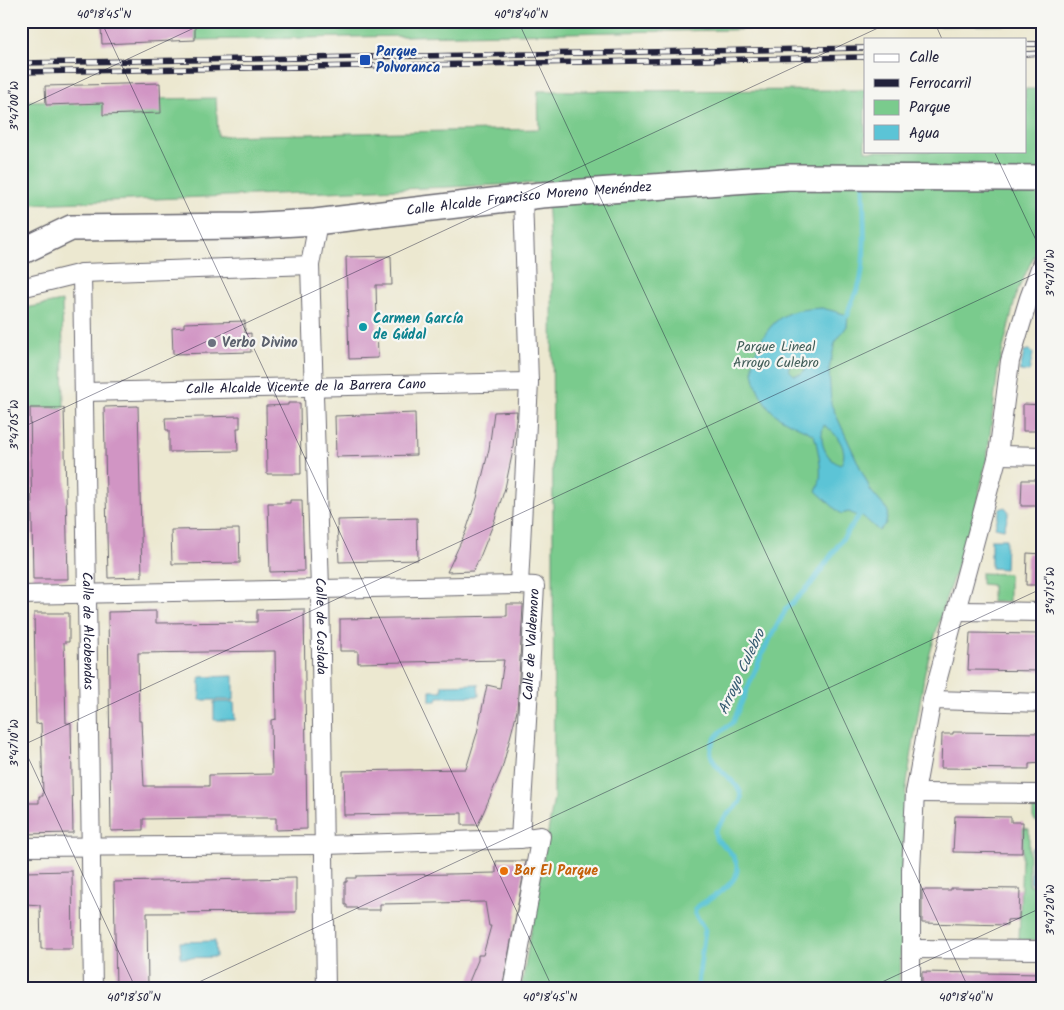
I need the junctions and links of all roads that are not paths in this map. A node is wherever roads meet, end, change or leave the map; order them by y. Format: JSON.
{"nodes":[{"id":1,"x":1043,"y":178,"type":"edge"},
{"id":2,"x":523,"y":197,"type":"junction"},
{"id":3,"x":315,"y":222,"type":"junction"},
{"id":4,"x":21,"y":252,"type":"edge"},
{"id":5,"x":1043,"y":260,"type":"edge"},
{"id":6,"x":310,"y":265,"type":"junction"},
{"id":7,"x":82,"y":273,"type":"junction"},
{"id":8,"x":21,"y":288,"type":"edge"},
{"id":9,"x":1036,"y":298,"type":"edge"},
{"id":10,"x":529,"y":382,"type":"junction"},
{"id":11,"x":314,"y":387,"type":"junction"},
{"id":12,"x":84,"y":392,"type":"junction"},
{"id":13,"x":998,"y":455,"type":"junction"},
{"id":14,"x":1043,"y":456,"type":"edge"},
{"id":15,"x":519,"y":585,"type":"junction"},
{"id":16,"x":320,"y":589,"type":"junction"},
{"id":17,"x":87,"y":594,"type":"junction"},
{"id":18,"x":21,"y":595,"type":"edge"},
{"id":19,"x":956,"y":611,"type":"junction"},
{"id":20,"x":1043,"y":612,"type":"edge"},
{"id":21,"x":932,"y":700,"type":"junction"},
{"id":22,"x":1043,"y":703,"type":"edge"},
{"id":23,"x":914,"y":793,"type":"junction"},
{"id":24,"x":1043,"y":794,"type":"edge"},
{"id":25,"x":520,"y":839,"type":"junction"},
{"id":26,"x":324,"y":845,"type":"junction"},
{"id":27,"x":91,"y":846,"type":"junction"},
{"id":28,"x":21,"y":847,"type":"edge"},
{"id":29,"x":911,"y":950,"type":"junction"},
{"id":30,"x":1043,"y":950,"type":"edge"},
{"id":31,"x":93,"y":989,"type":"edge"},
{"id":32,"x":326,"y":989,"type":"edge"},
{"id":33,"x":512,"y":989,"type":"edge"},
{"id":34,"x":911,"y":989,"type":"edge"}],
"edges":[{"from":1,"to":2,"type":"street","name":"Calle Alcalde Francisco Moreno Menéndez"},
{"from":2,"to":3,"type":"street","name":"Calle Alcalde Francisco Moreno Menéndez"},
{"from":2,"to":10,"type":"street","name":"Calle de Valdemoro"},
{"from":3,"to":4,"type":"street","name":"Calle Alcalde Francisco Moreno Menéndez"},
{"from":3,"to":6,"type":"street","name":"Calle de Coslada"},
{"from":5,"to":9,"type":"street"},
{"from":6,"to":7,"type":"street"},
{"from":6,"to":11,"type":"street","name":"Calle de Coslada"},
{"from":7,"to":8,"type":"street"},
{"from":7,"to":12,"type":"street","name":"Calle de Alcobendas"},
{"from":9,"to":13,"type":"street"},
{"from":10,"to":11,"type":"street","name":"Calle Alcalde Vicente de la Barrera Cano"},
{"from":10,"to":15,"type":"street","name":"Calle de Valdemoro"},
{"from":11,"to":12,"type":"street","name":"Calle Alcalde Vicente de la Barrera Cano"},
{"from":11,"to":16,"type":"street","name":"Calle de Coslada"},
{"from":12,"to":17,"type":"street","name":"Calle de Alcobendas"},
{"from":13,"to":14,"type":"street"},
{"from":13,"to":19,"type":"street"},
{"from":15,"to":16,"type":"street"},
{"from":15,"to":25,"type":"street","name":"Calle de Valdemoro"},
{"from":16,"to":17,"type":"street"},
{"from":16,"to":26,"type":"street","name":"Calle de Coslada"},
{"from":17,"to":18,"type":"street"},
{"from":17,"to":27,"type":"street","name":"Calle de Alcobendas"},
{"from":19,"to":20,"type":"street"},
{"from":19,"to":21,"type":"street"},
{"from":21,"to":22,"type":"street"},
{"from":21,"to":23,"type":"street"},
{"from":23,"to":24,"type":"street"},
{"from":23,"to":29,"type":"street"},
{"from":25,"to":26,"type":"street"},
{"from":25,"to":33,"type":"street"},
{"from":26,"to":27,"type":"street"},
{"from":26,"to":32,"type":"street","name":"Calle de Coslada"},
{"from":27,"to":28,"type":"street"},
{"from":27,"to":31,"type":"street","name":"Calle de Alcobendas"},
{"from":29,"to":30,"type":"street"},
{"from":29,"to":34,"type":"street"}]}
